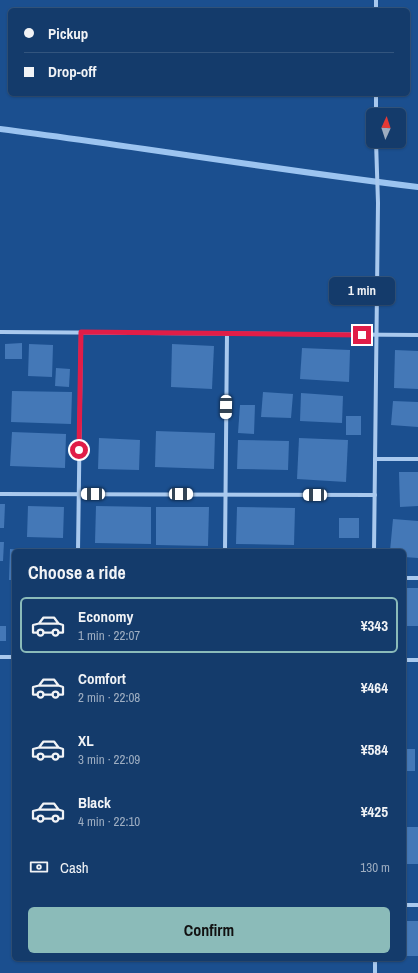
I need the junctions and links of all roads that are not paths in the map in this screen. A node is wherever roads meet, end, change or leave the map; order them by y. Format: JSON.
{"nodes":[{"id":1,"x":376,"y":96,"type":"edge"},
{"id":2,"x":376,"y":108,"type":"edge"},
{"id":3,"x":376,"y":148,"type":"edge"},
{"id":4,"x":0,"y":332,"type":"edge"},
{"id":5,"x":81,"y":332,"type":"junction"},
{"id":6,"x":227,"y":334,"type":"junction"},
{"id":7,"x":377,"y":335,"type":"junction"},
{"id":8,"x":418,"y":335,"type":"edge"},
{"id":9,"x":376,"y":458,"type":"junction"},
{"id":10,"x":418,"y":459,"type":"edge"},
{"id":11,"x":0,"y":494,"type":"edge"},
{"id":12,"x":78,"y":494,"type":"junction"},
{"id":13,"x":225,"y":495,"type":"junction"},
{"id":14,"x":375,"y":495,"type":"junction"},
{"id":15,"x":78,"y":549,"type":"edge"},
{"id":16,"x":225,"y":549,"type":"edge"},
{"id":17,"x":374,"y":549,"type":"edge"},
{"id":18,"x":406,"y":578,"type":"edge"},
{"id":19,"x":418,"y":578,"type":"edge"},
{"id":20,"x":0,"y":657,"type":"edge"},
{"id":21,"x":12,"y":657,"type":"edge"},
{"id":22,"x":406,"y":660,"type":"edge"},
{"id":23,"x":418,"y":660,"type":"edge"},
{"id":24,"x":406,"y":905,"type":"edge"},
{"id":25,"x":418,"y":905,"type":"edge"},
{"id":26,"x":375,"y":961,"type":"edge"},
{"id":27,"x":375,"y":973,"type":"edge"}],
"edges":[{"from":1,"to":2,"type":"street"},
{"from":3,"to":7,"type":"street"},
{"from":4,"to":5,"type":"street"},
{"from":5,"to":6,"type":"street"},
{"from":5,"to":12,"type":"street"},
{"from":6,"to":7,"type":"street"},
{"from":6,"to":13,"type":"street"},
{"from":7,"to":8,"type":"street"},
{"from":7,"to":9,"type":"street"},
{"from":9,"to":10,"type":"street"},
{"from":9,"to":14,"type":"street"},
{"from":11,"to":12,"type":"street"},
{"from":12,"to":13,"type":"street"},
{"from":12,"to":15,"type":"street"},
{"from":13,"to":14,"type":"street"},
{"from":13,"to":16,"type":"street"},
{"from":14,"to":17,"type":"street"},
{"from":18,"to":19,"type":"street"},
{"from":20,"to":21,"type":"street"},
{"from":22,"to":23,"type":"street"},
{"from":24,"to":25,"type":"street"},
{"from":26,"to":27,"type":"street"}]}
